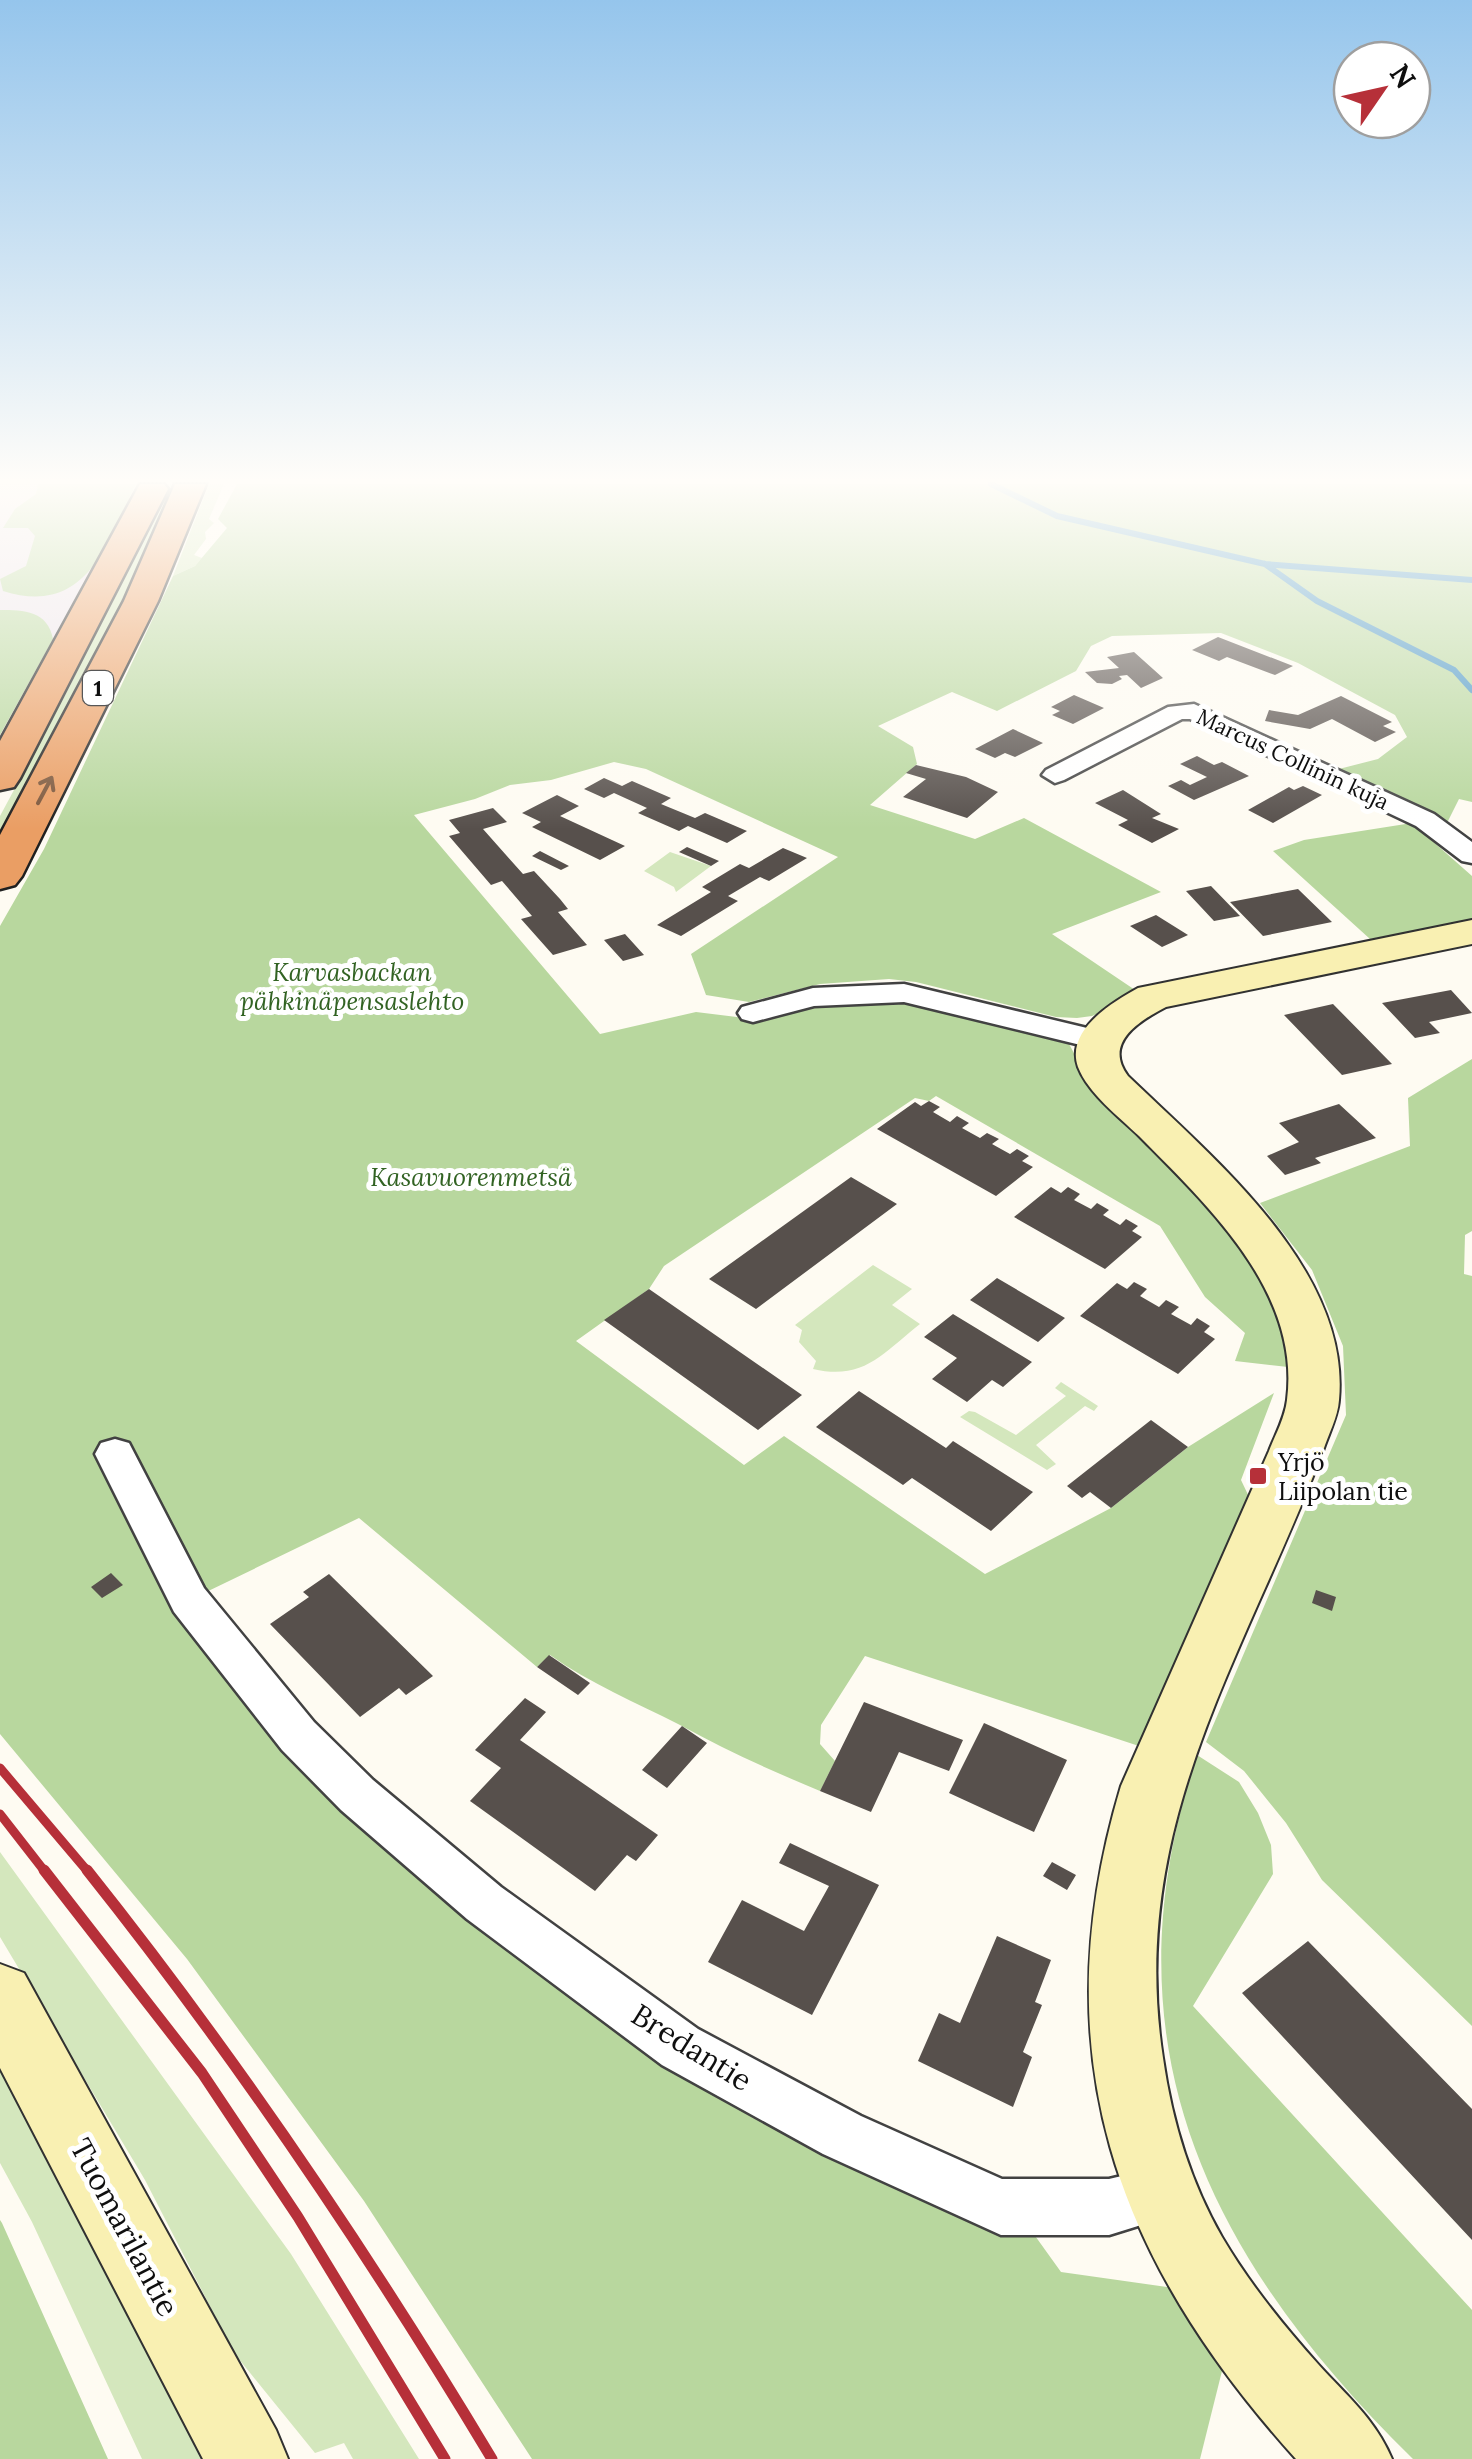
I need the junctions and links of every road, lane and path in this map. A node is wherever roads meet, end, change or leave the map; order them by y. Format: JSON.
{"nodes":[{"id":1,"x":94,"y":599,"type":"edge"},
{"id":2,"x":142,"y":599,"type":"edge"},
{"id":3,"x":1055,"y":774,"type":"dead end"},
{"id":4,"x":0,"y":778,"type":"edge"},
{"id":5,"x":1472,"y":856,"type":"edge"},
{"id":6,"x":0,"y":876,"type":"edge"},
{"id":7,"x":1472,"y":932,"type":"edge"},
{"id":8,"x":754,"y":1013,"type":"dead end"},
{"id":9,"x":1100,"y":1041,"type":"junction"},
{"id":10,"x":115,"y":1454,"type":"dead end"},
{"id":11,"x":0,"y":1997,"type":"edge"},
{"id":12,"x":1164,"y":2193,"type":"junction"},
{"id":13,"x":247,"y":2459,"type":"edge"},
{"id":14,"x":1351,"y":2459,"type":"edge"}],
"edges":[{"from":1,"to":4,"type":"highway","number":"1"},
{"from":6,"to":2,"type":"highway","number":"1","one_way":true},
{"from":3,"to":5,"type":"street","name":"Marcus Collinin kuja"},
{"from":7,"to":9,"type":"street"},
{"from":8,"to":9,"type":"street"},
{"from":9,"to":12,"type":"street"},
{"from":10,"to":12,"type":"street","name":"Bredantie"},
{"from":11,"to":13,"type":"street","name":"Tuomarilantie"},
{"from":12,"to":14,"type":"street"}]}
